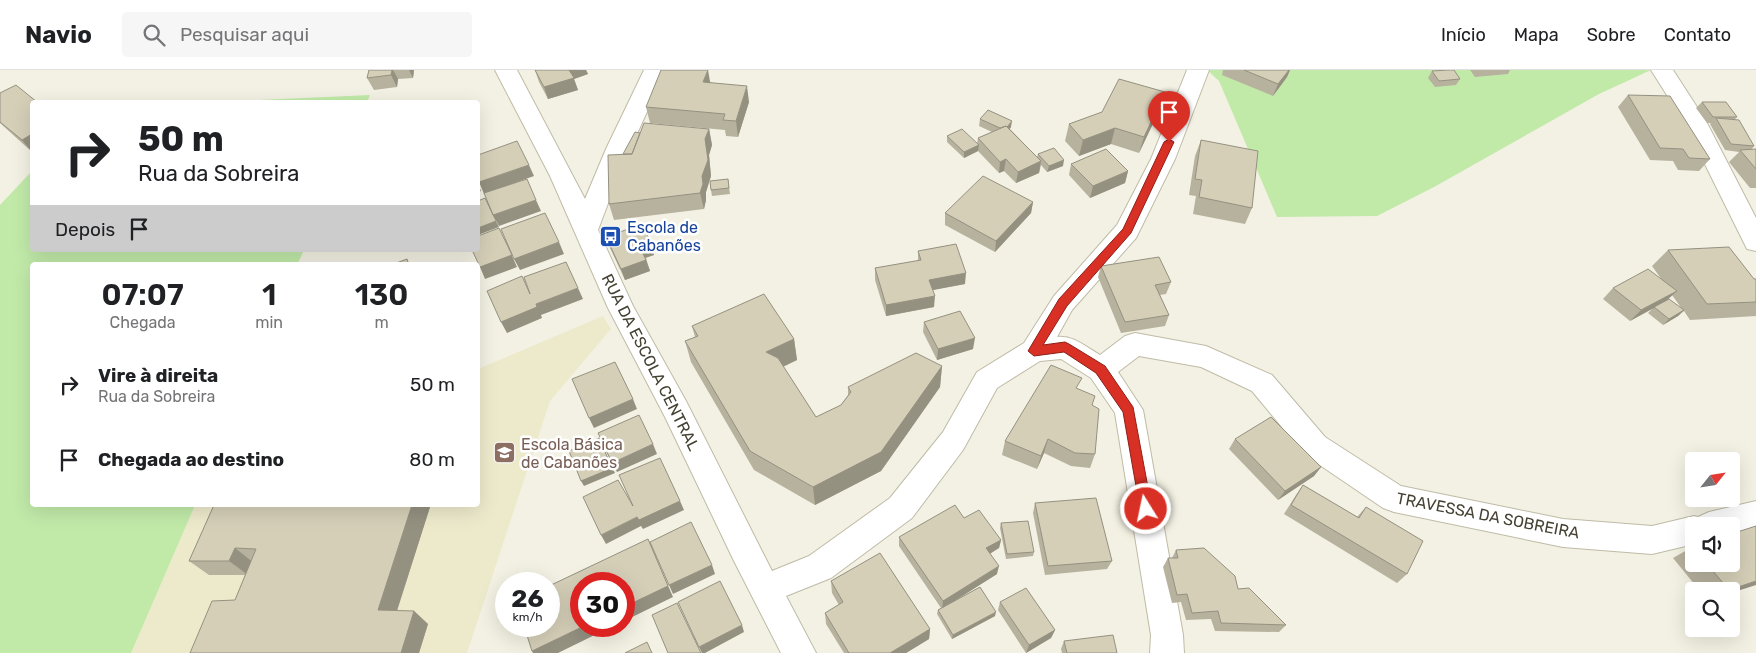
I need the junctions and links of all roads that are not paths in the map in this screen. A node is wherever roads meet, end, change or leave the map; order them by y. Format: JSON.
{"nodes":[{"id":1,"x":506,"y":70,"type":"edge"},
{"id":2,"x":655,"y":70,"type":"edge"},
{"id":3,"x":1198,"y":70,"type":"edge"},
{"id":4,"x":1662,"y":70,"type":"edge"},
{"id":5,"x":586,"y":230,"type":"junction"},
{"id":6,"x":1756,"y":242,"type":"edge"},
{"id":7,"x":1034,"y":351,"type":"junction"},
{"id":8,"x":1100,"y":370,"type":"junction"},
{"id":9,"x":1756,"y":515,"type":"edge"},
{"id":10,"x":1740,"y":519,"type":"edge"},
{"id":11,"x":1685,"y":532,"type":"edge"},
{"id":12,"x":765,"y":589,"type":"junction"},
{"id":13,"x":799,"y":653,"type":"edge"},
{"id":14,"x":1168,"y":653,"type":"edge"}],
"edges":[{"from":1,"to":5,"type":"street","name":"RUA DA ESCOLA CENTRAL"},
{"from":2,"to":5,"type":"street"},
{"from":3,"to":7,"type":"street"},
{"from":4,"to":6,"type":"street"},
{"from":5,"to":12,"type":"street","name":"RUA DA ESCOLA CENTRAL"},
{"from":7,"to":8,"type":"street"},
{"from":7,"to":12,"type":"street"},
{"from":8,"to":11,"type":"street","name":"TRAVESSA DA SOBREIRA"},
{"from":8,"to":14,"type":"street"},
{"from":9,"to":10,"type":"street"},
{"from":12,"to":13,"type":"street","name":"RUA DA ESCOLA CENTRAL"}]}
